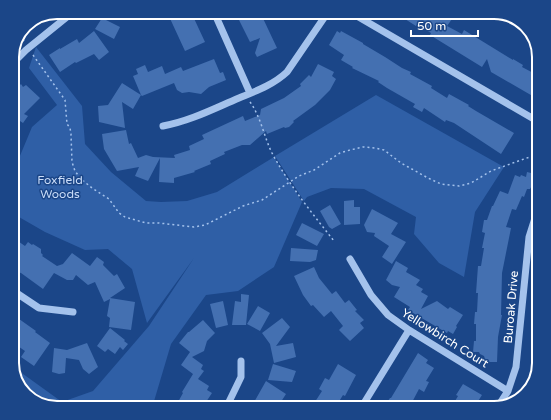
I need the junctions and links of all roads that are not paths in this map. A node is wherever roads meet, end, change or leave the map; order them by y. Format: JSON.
{"nodes":[{"id":1,"x":64,"y":19,"type":"edge"},
{"id":2,"x":217,"y":19,"type":"edge"},
{"id":3,"x":323,"y":19,"type":"edge"},
{"id":4,"x":362,"y":19,"type":"edge"},
{"id":5,"x":19,"y":57,"type":"edge"},
{"id":6,"x":250,"y":97,"type":"junction"},
{"id":7,"x":532,"y":118,"type":"edge"},
{"id":8,"x":163,"y":126,"type":"dead end"},
{"id":9,"x":532,"y":228,"type":"edge"},
{"id":10,"x":350,"y":258,"type":"dead end"},
{"id":11,"x":19,"y":295,"type":"edge"},
{"id":12,"x":73,"y":312,"type":"dead end"},
{"id":13,"x":409,"y":330,"type":"junction"},
{"id":14,"x":241,"y":360,"type":"dead end"},
{"id":15,"x":508,"y":391,"type":"junction"},
{"id":16,"x":503,"y":400,"type":"edge"},
{"id":17,"x":229,"y":401,"type":"edge"},
{"id":18,"x":366,"y":401,"type":"edge"}],
"edges":[{"from":1,"to":5,"type":"street"},
{"from":2,"to":6,"type":"street"},
{"from":3,"to":6,"type":"street"},
{"from":4,"to":7,"type":"street"},
{"from":6,"to":8,"type":"street"},
{"from":9,"to":15,"type":"street","name":"Buroak Drive"},
{"from":10,"to":13,"type":"street","name":"Yellowbirch Court"},
{"from":11,"to":12,"type":"street"},
{"from":13,"to":15,"type":"street","name":"Yellowbirch Court"},
{"from":13,"to":18,"type":"street"},
{"from":14,"to":17,"type":"street"},
{"from":15,"to":16,"type":"street","name":"Buroak Drive"}]}
